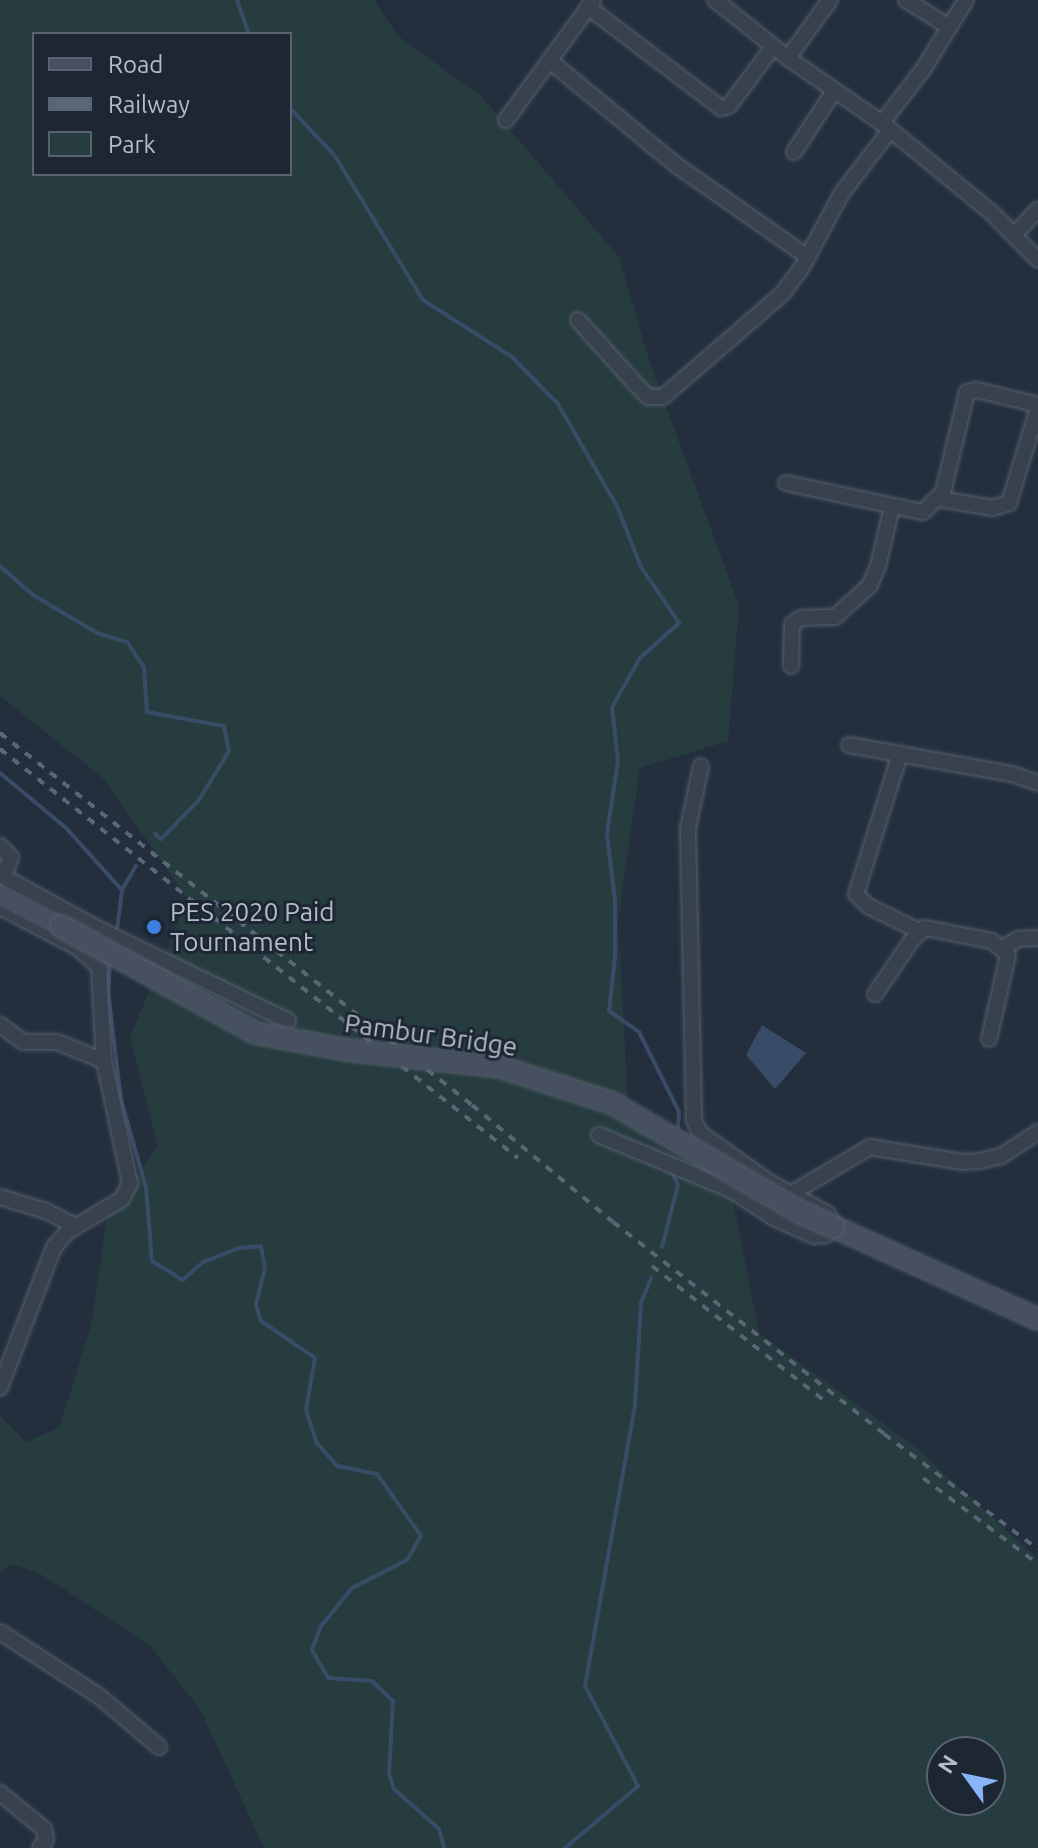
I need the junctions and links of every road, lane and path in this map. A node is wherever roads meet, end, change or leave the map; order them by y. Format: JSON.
{"nodes":[{"id":1,"x":830,"y":0,"type":"edge"},
{"id":2,"x":906,"y":0,"type":"edge"},
{"id":3,"x":966,"y":0,"type":"edge"},
{"id":4,"x":591,"y":3,"type":"edge"},
{"id":5,"x":724,"y":3,"type":"edge"},
{"id":6,"x":949,"y":27,"type":"junction"},
{"id":7,"x":773,"y":47,"type":"junction"},
{"id":8,"x":788,"y":58,"type":"junction"},
{"id":9,"x":550,"y":61,"type":"junction"},
{"id":10,"x":834,"y":91,"type":"junction"},
{"id":11,"x":506,"y":120,"type":"dead end"},
{"id":12,"x":886,"y":127,"type":"junction"},
{"id":13,"x":794,"y":152,"type":"dead end"},
{"id":14,"x":1038,"y":209,"type":"edge"},
{"id":15,"x":1014,"y":235,"type":"junction"},
{"id":16,"x":808,"y":257,"type":"junction"},
{"id":17,"x":1038,"y":260,"type":"edge"},
{"id":18,"x":578,"y":320,"type":"dead end"},
{"id":19,"x":1038,"y":406,"type":"edge"},
{"id":20,"x":786,"y":483,"type":"dead end"},
{"id":21,"x":940,"y":499,"type":"junction"},
{"id":22,"x":892,"y":507,"type":"junction"},
{"id":23,"x":791,"y":666,"type":"dead end"},
{"id":24,"x":849,"y":745,"type":"dead end"},
{"id":25,"x":900,"y":754,"type":"junction"},
{"id":26,"x":701,"y":766,"type":"dead end"},
{"id":27,"x":1038,"y":783,"type":"edge"},
{"id":28,"x":0,"y":846,"type":"edge"},
{"id":29,"x":1,"y":882,"type":"edge"},
{"id":30,"x":0,"y":907,"type":"edge"},
{"id":31,"x":919,"y":931,"type":"junction"},
{"id":32,"x":1038,"y":938,"type":"edge"},
{"id":33,"x":1003,"y":948,"type":"junction"},
{"id":34,"x":875,"y":994,"type":"dead end"},
{"id":35,"x":288,"y":1021,"type":"dead end"},
{"id":36,"x":0,"y":1025,"type":"edge"},
{"id":37,"x":989,"y":1039,"type":"dead end"},
{"id":38,"x":104,"y":1061,"type":"junction"},
{"id":39,"x":1038,"y":1132,"type":"edge"},
{"id":40,"x":599,"y":1135,"type":"dead end"},
{"id":41,"x":789,"y":1195,"type":"junction"},
{"id":42,"x":0,"y":1197,"type":"edge"},
{"id":43,"x":75,"y":1226,"type":"junction"},
{"id":44,"x":834,"y":1227,"type":"junction"},
{"id":45,"x":1038,"y":1319,"type":"edge"},
{"id":46,"x":0,"y":1388,"type":"edge"},
{"id":47,"x":0,"y":1632,"type":"edge"},
{"id":48,"x":159,"y":1747,"type":"dead end"},
{"id":49,"x":0,"y":1793,"type":"edge"},
{"id":50,"x":40,"y":1848,"type":"edge"}],
"edges":[{"from":1,"to":8,"type":"street"},
{"from":2,"to":6,"type":"street"},
{"from":3,"to":6,"type":"street"},
{"from":4,"to":7,"type":"street"},
{"from":4,"to":9,"type":"street"},
{"from":5,"to":7,"type":"street"},
{"from":6,"to":12,"type":"street"},
{"from":7,"to":8,"type":"street"},
{"from":8,"to":10,"type":"street"},
{"from":9,"to":11,"type":"street"},
{"from":9,"to":16,"type":"street"},
{"from":10,"to":12,"type":"street"},
{"from":10,"to":13,"type":"street"},
{"from":12,"to":15,"type":"street"},
{"from":12,"to":16,"type":"street"},
{"from":14,"to":15,"type":"street"},
{"from":15,"to":17,"type":"street"},
{"from":16,"to":18,"type":"street"},
{"from":19,"to":21,"type":"street"},
{"from":19,"to":21,"type":"street"},
{"from":20,"to":22,"type":"street"},
{"from":21,"to":22,"type":"street"},
{"from":22,"to":23,"type":"street"},
{"from":24,"to":25,"type":"street"},
{"from":25,"to":27,"type":"street"},
{"from":25,"to":31,"type":"street"},
{"from":26,"to":41,"type":"street"},
{"from":28,"to":29,"type":"street"},
{"from":29,"to":35,"type":"street"},
{"from":29,"to":44,"type":"main road","name":"Pambur Bridge","bridge":true},
{"from":30,"to":38,"type":"street"},
{"from":31,"to":33,"type":"street"},
{"from":31,"to":34,"type":"street"},
{"from":32,"to":33,"type":"street"},
{"from":33,"to":37,"type":"street"},
{"from":36,"to":38,"type":"street"},
{"from":38,"to":43,"type":"street"},
{"from":39,"to":41,"type":"street"},
{"from":40,"to":44,"type":"street"},
{"from":41,"to":44,"type":"street"},
{"from":42,"to":43,"type":"street"},
{"from":43,"to":46,"type":"street"},
{"from":44,"to":45,"type":"main road","name":"Pambur Bridge"},
{"from":47,"to":48,"type":"street"},
{"from":49,"to":50,"type":"street"}]}
